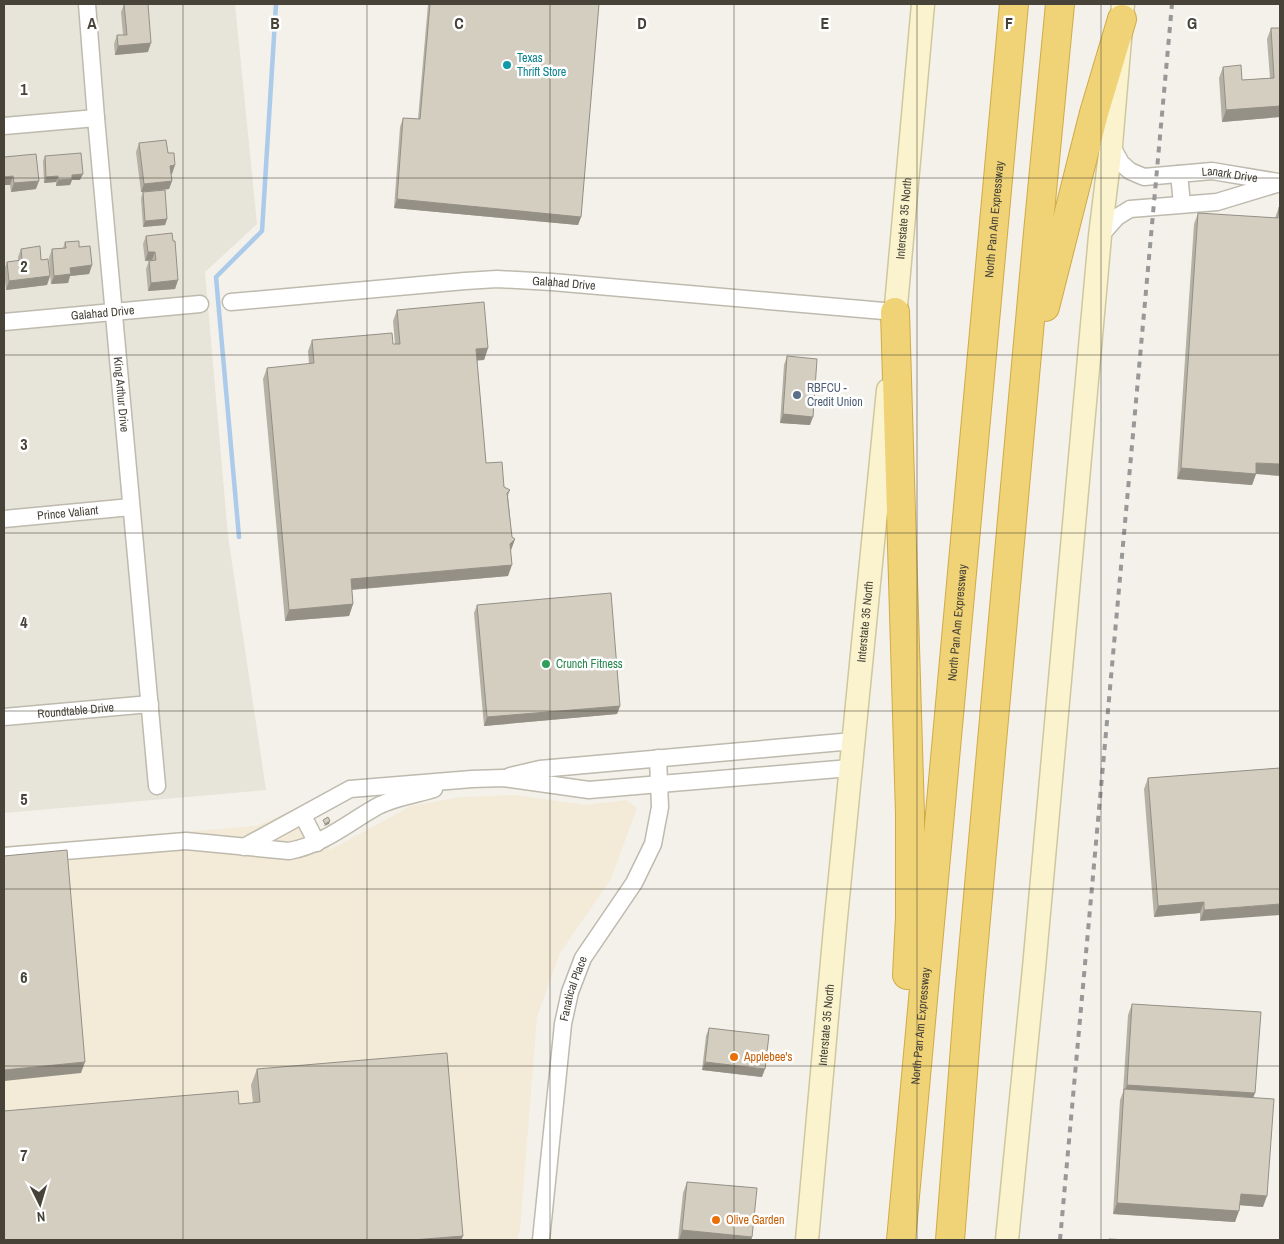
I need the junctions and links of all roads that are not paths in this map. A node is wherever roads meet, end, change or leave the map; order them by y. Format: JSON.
{"nodes":[{"id":1,"x":87,"y":4,"type":"edge"},
{"id":2,"x":923,"y":4,"type":"edge"},
{"id":3,"x":1014,"y":4,"type":"edge"},
{"id":4,"x":1060,"y":4,"type":"edge"},
{"id":5,"x":1122,"y":11,"type":"edge"},
{"id":6,"x":96,"y":118,"type":"junction"},
{"id":7,"x":4,"y":126,"type":"edge"},
{"id":8,"x":1111,"y":145,"type":"junction"},
{"id":9,"x":1179,"y":174,"type":"junction"},
{"id":10,"x":1280,"y":183,"type":"edge"},
{"id":11,"x":1182,"y":204,"type":"junction"},
{"id":12,"x":1100,"y":236,"type":"junction"},
{"id":13,"x":231,"y":302,"type":"dead end"},
{"id":14,"x":200,"y":304,"type":"dead end"},
{"id":15,"x":115,"y":312,"type":"junction"},
{"id":16,"x":895,"y":312,"type":"junction"},
{"id":17,"x":4,"y":322,"type":"edge"},
{"id":18,"x":1022,"y":416,"type":"junction"},
{"id":19,"x":131,"y":507,"type":"junction"},
{"id":20,"x":4,"y":519,"type":"edge"},
{"id":21,"x":150,"y":704,"type":"junction"},
{"id":22,"x":4,"y":717,"type":"edge"},
{"id":23,"x":853,"y":741,"type":"junction"},
{"id":24,"x":658,"y":758,"type":"junction"},
{"id":25,"x":850,"y":768,"type":"junction"},
{"id":26,"x":503,"y":778,"type":"junction"},
{"id":27,"x":472,"y":779,"type":"junction"},
{"id":28,"x":659,"y":784,"type":"junction"},
{"id":29,"x":157,"y":786,"type":"dead end"},
{"id":30,"x":303,"y":816,"type":"junction"},
{"id":31,"x":317,"y":843,"type":"junction"},
{"id":32,"x":244,"y":847,"type":"junction"},
{"id":33,"x":4,"y":856,"type":"edge"},
{"id":34,"x":541,"y":1240,"type":"edge"},
{"id":35,"x":807,"y":1240,"type":"edge"},
{"id":36,"x":892,"y":1240,"type":"edge"},
{"id":37,"x":901,"y":1240,"type":"edge"},
{"id":38,"x":950,"y":1240,"type":"edge"},
{"id":39,"x":1008,"y":1240,"type":"edge"}],
"edges":[{"from":1,"to":6,"type":"street","name":"King Arthur Drive"},
{"from":2,"to":16,"type":"main road","name":"Interstate 35 North"},
{"from":3,"to":37,"type":"highway","name":"North Pan Am Expressway"},
{"from":4,"to":18,"type":"highway"},
{"from":5,"to":8,"type":"main road"},
{"from":5,"to":18,"type":"highway"},
{"from":6,"to":7,"type":"street"},
{"from":6,"to":15,"type":"street","name":"King Arthur Drive"},
{"from":8,"to":9,"type":"street","name":"Lanark Drive"},
{"from":8,"to":12,"type":"main road"},
{"from":9,"to":10,"type":"street","name":"Lanark Drive"},
{"from":9,"to":11,"type":"street"},
{"from":10,"to":11,"type":"street","name":"Lanark Drive"},
{"from":11,"to":12,"type":"street","name":"Lanark Drive"},
{"from":12,"to":39,"type":"main road"},
{"from":13,"to":16,"type":"street","name":"Galahad Drive"},
{"from":14,"to":15,"type":"street","name":"Galahad Drive"},
{"from":15,"to":17,"type":"street","name":"Galahad Drive"},
{"from":15,"to":19,"type":"street","name":"King Arthur Drive"},
{"from":16,"to":23,"type":"main road","name":"Interstate 35 North"},
{"from":16,"to":36,"type":"highway"},
{"from":18,"to":38,"type":"highway"},
{"from":19,"to":20,"type":"street","name":"Prince Valiant"},
{"from":19,"to":21,"type":"street","name":"King Arthur Drive"},
{"from":21,"to":22,"type":"street","name":"Roundtable Drive"},
{"from":21,"to":29,"type":"street","name":"King Arthur Drive"},
{"from":23,"to":24,"type":"street"},
{"from":23,"to":25,"type":"main road","name":"Interstate 35 North"},
{"from":24,"to":26,"type":"street"},
{"from":24,"to":28,"type":"street","name":"Fanatical Place"},
{"from":25,"to":28,"type":"street"},
{"from":25,"to":35,"type":"main road","name":"Interstate 35 North"},
{"from":26,"to":27,"type":"street"},
{"from":26,"to":28,"type":"street"},
{"from":27,"to":30,"type":"street"},
{"from":27,"to":31,"type":"street"},
{"from":28,"to":34,"type":"street","name":"Fanatical Place"},
{"from":30,"to":31,"type":"street"},
{"from":30,"to":32,"type":"street"},
{"from":31,"to":32,"type":"street"},
{"from":32,"to":33,"type":"street"}]}
